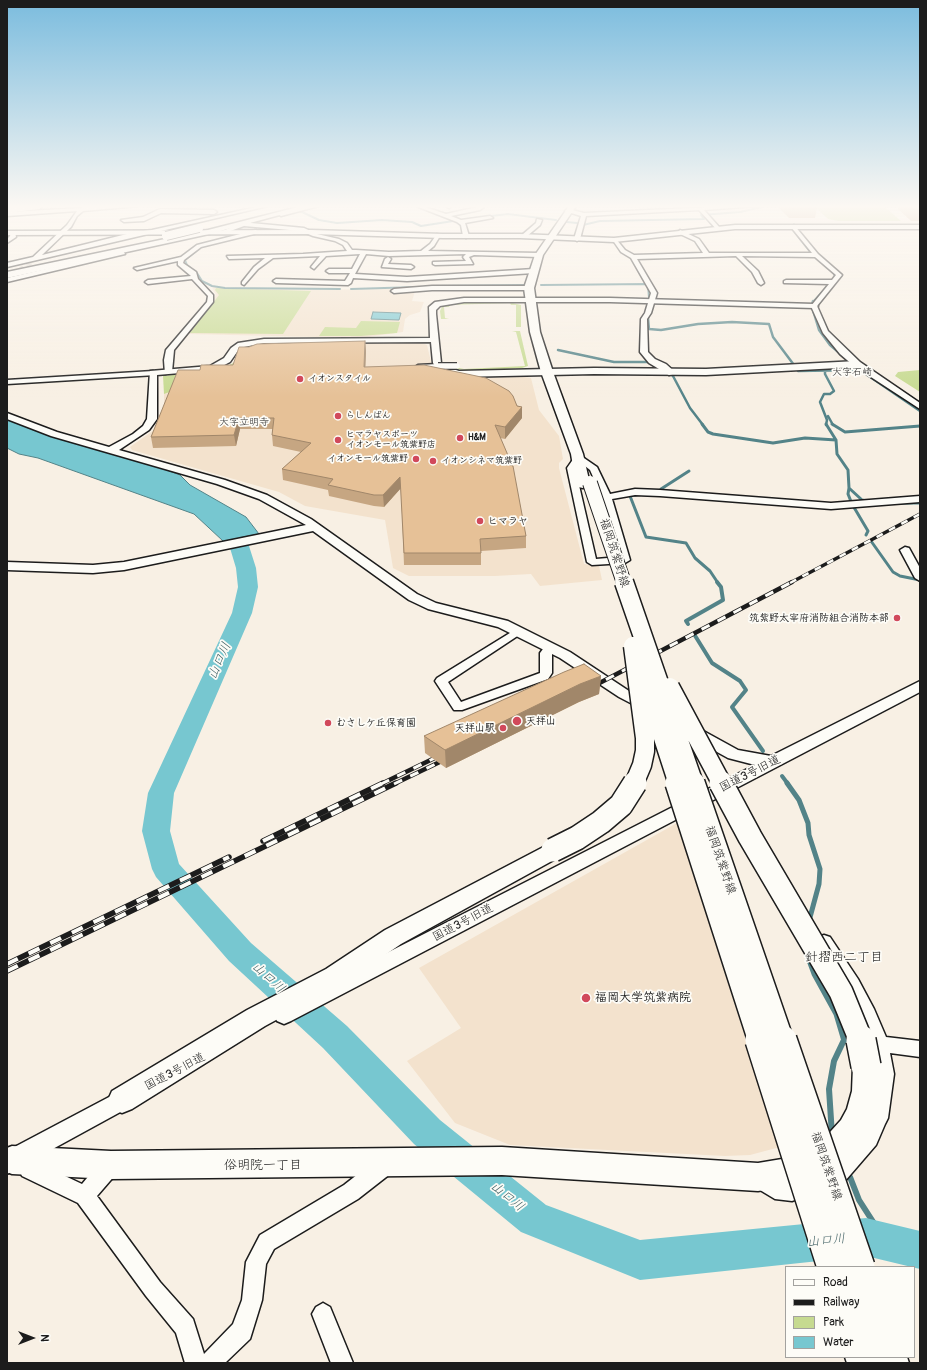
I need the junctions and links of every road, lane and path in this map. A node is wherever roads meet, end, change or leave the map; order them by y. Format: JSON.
{"nodes":[{"id":1,"x":29,"y":270,"type":"tunnel mouth"},
{"id":2,"x":32,"y":270,"type":"tunnel mouth"},
{"id":3,"x":37,"y":270,"type":"edge"},
{"id":4,"x":189,"y":270,"type":"edge"},
{"id":5,"x":254,"y":270,"type":"edge"},
{"id":6,"x":328,"y":270,"type":"dead end"},
{"id":7,"x":354,"y":270,"type":"edge"},
{"id":8,"x":641,"y":270,"type":"edge"},
{"id":9,"x":754,"y":270,"type":"edge"},
{"id":10,"x":833,"y":270,"type":"edge"},
{"id":11,"x":534,"y":271,"type":"joint"},
{"id":12,"x":352,"y":273,"type":"junction"},
{"id":13,"x":8,"y":276,"type":"edge"},
{"id":14,"x":381,"y":277,"type":"junction"},
{"id":15,"x":195,"y":278,"type":"junction"},
{"id":16,"x":276,"y":281,"type":"dead end"},
{"id":17,"x":148,"y":282,"type":"dead end"},
{"id":18,"x":786,"y":282,"type":"dead end"},
{"id":19,"x":834,"y":282,"type":"junction"},
{"id":20,"x":244,"y":283,"type":"dead end"},
{"id":21,"x":761,"y":283,"type":"dead end"},
{"id":22,"x":376,"y":286,"type":"dead end"},
{"id":23,"x":529,"y":288,"type":"junction"},
{"id":24,"x":394,"y":291,"type":"dead end"},
{"id":25,"x":531,"y":300,"type":"junction"},
{"id":26,"x":651,"y":301,"type":"junction"},
{"id":27,"x":814,"y":306,"type":"junction"},
{"id":28,"x":434,"y":340,"type":"junction"},
{"id":29,"x":857,"y":364,"type":"junction"},
{"id":30,"x":457,"y":366,"type":"dead end"},
{"id":31,"x":414,"y":367,"type":"edge"},
{"id":32,"x":168,"y":372,"type":"junction"},
{"id":33,"x":547,"y":372,"type":"junction"},
{"id":34,"x":153,"y":373,"type":"junction"},
{"id":35,"x":672,"y":373,"type":"junction"},
{"id":36,"x":7,"y":382,"type":"edge"},
{"id":37,"x":920,"y":408,"type":"edge"},
{"id":38,"x":7,"y":416,"type":"edge"},
{"id":39,"x":111,"y":450,"type":"junction"},
{"id":40,"x":578,"y":458,"type":"junction"},
{"id":41,"x":587,"y":484,"type":"junction"},
{"id":42,"x":607,"y":497,"type":"junction"},
{"id":43,"x":920,"y":499,"type":"edge"},
{"id":44,"x":314,"y":527,"type":"junction"},
{"id":45,"x":905,"y":550,"type":"dead end"},
{"id":46,"x":7,"y":566,"type":"edge"},
{"id":47,"x":920,"y":578,"type":"edge"},
{"id":48,"x":634,"y":615,"type":"junction"},
{"id":49,"x":518,"y":631,"type":"junction"},
{"id":50,"x":633,"y":646,"type":"junction"},
{"id":51,"x":550,"y":647,"type":"junction"},
{"id":52,"x":920,"y":686,"type":"edge"},
{"id":53,"x":774,"y":762,"type":"junction"},
{"id":54,"x":729,"y":785,"type":"junction"},
{"id":55,"x":331,"y":985,"type":"junction"},
{"id":56,"x":880,"y":1044,"type":"junction"},
{"id":57,"x":920,"y":1049,"type":"edge"},
{"id":58,"x":122,"y":1100,"type":"joint"},
{"id":59,"x":9,"y":1161,"type":"edge"},
{"id":60,"x":396,"y":1162,"type":"junction"},
{"id":61,"x":111,"y":1165,"type":"junction"},
{"id":62,"x":758,"y":1177,"type":"junction"},
{"id":63,"x":85,"y":1196,"type":"junction"},
{"id":64,"x":832,"y":1266,"type":"edge"},
{"id":65,"x":860,"y":1266,"type":"edge"},
{"id":66,"x":323,"y":1314,"type":"dead end"},
{"id":67,"x":196,"y":1363,"type":"edge"},
{"id":68,"x":210,"y":1363,"type":"edge"},
{"id":69,"x":342,"y":1363,"type":"edge"}],
"edges":[{"from":1,"to":13,"type":"main road"},
{"from":2,"to":13,"type":"main road","bridge":true},
{"from":3,"to":13,"type":"main road"},
{"from":4,"to":15,"type":"street"},
{"from":5,"to":20,"type":"street"},
{"from":6,"to":12,"type":"street"},
{"from":7,"to":12,"type":"street"},
{"from":8,"to":26,"type":"street"},
{"from":9,"to":21,"type":"street"},
{"from":10,"to":19,"type":"street"},
{"from":11,"to":14,"type":"street"},
{"from":11,"to":23,"type":"main road","name":"福岡筑紫野線"},
{"from":12,"to":14,"type":"street"},
{"from":12,"to":16,"type":"street"},
{"from":14,"to":22,"type":"street"},
{"from":15,"to":17,"type":"street"},
{"from":15,"to":32,"type":"street"},
{"from":18,"to":19,"type":"street"},
{"from":19,"to":27,"type":"street"},
{"from":23,"to":24,"type":"street"},
{"from":23,"to":25,"type":"main road","name":"福岡筑紫野線"},
{"from":25,"to":26,"type":"street"},
{"from":25,"to":28,"type":"street"},
{"from":25,"to":33,"type":"main road","name":"福岡筑紫野線"},
{"from":26,"to":27,"type":"street"},
{"from":26,"to":35,"type":"street"},
{"from":27,"to":29,"type":"street"},
{"from":28,"to":32,"type":"street"},
{"from":28,"to":33,"type":"street"},
{"from":29,"to":35,"type":"street"},
{"from":29,"to":37,"type":"street"},
{"from":30,"to":31,"type":"street","bridge":true},
{"from":32,"to":34,"type":"street"},
{"from":33,"to":35,"type":"street"},
{"from":33,"to":40,"type":"main road","name":"福岡筑紫野線"},
{"from":34,"to":36,"type":"street"},
{"from":34,"to":39,"type":"street"},
{"from":38,"to":39,"type":"street"},
{"from":39,"to":44,"type":"street"},
{"from":40,"to":41,"type":"main road","name":"福岡筑紫野線"},
{"from":40,"to":42,"type":"street"},
{"from":40,"to":42,"type":"street"},
{"from":41,"to":48,"type":"main road","name":"福岡筑紫野線","bridge":true},
{"from":41,"to":50,"type":"main road","name":"福岡筑紫野線"},
{"from":42,"to":43,"type":"street"},
{"from":44,"to":46,"type":"street"},
{"from":44,"to":49,"type":"street"},
{"from":45,"to":47,"type":"street"},
{"from":48,"to":62,"type":"main road","bridge":true},
{"from":48,"to":65,"type":"main road","name":"福岡筑紫野線","bridge":true},
{"from":49,"to":51,"type":"street"},
{"from":49,"to":51,"type":"street"},
{"from":50,"to":55,"type":"main road","bridge":true},
{"from":50,"to":64,"type":"main road","name":"福岡筑紫野線","bridge":true},
{"from":51,"to":53,"type":"street"},
{"from":52,"to":53,"type":"street","name":"国道3号旧道"},
{"from":53,"to":54,"type":"street","name":"国道3号旧道"},
{"from":54,"to":55,"type":"street","name":"国道3号旧道"},
{"from":54,"to":56,"type":"street"},
{"from":55,"to":58,"type":"main road"},
{"from":56,"to":57,"type":"street"},
{"from":56,"to":62,"type":"street"},
{"from":58,"to":59,"type":"street"},
{"from":59,"to":61,"type":"main road"},
{"from":59,"to":63,"type":"street"},
{"from":60,"to":61,"type":"main road"},
{"from":60,"to":62,"type":"main road"},
{"from":60,"to":68,"type":"street"},
{"from":61,"to":63,"type":"street"},
{"from":63,"to":67,"type":"street"},
{"from":66,"to":69,"type":"street"}]}
